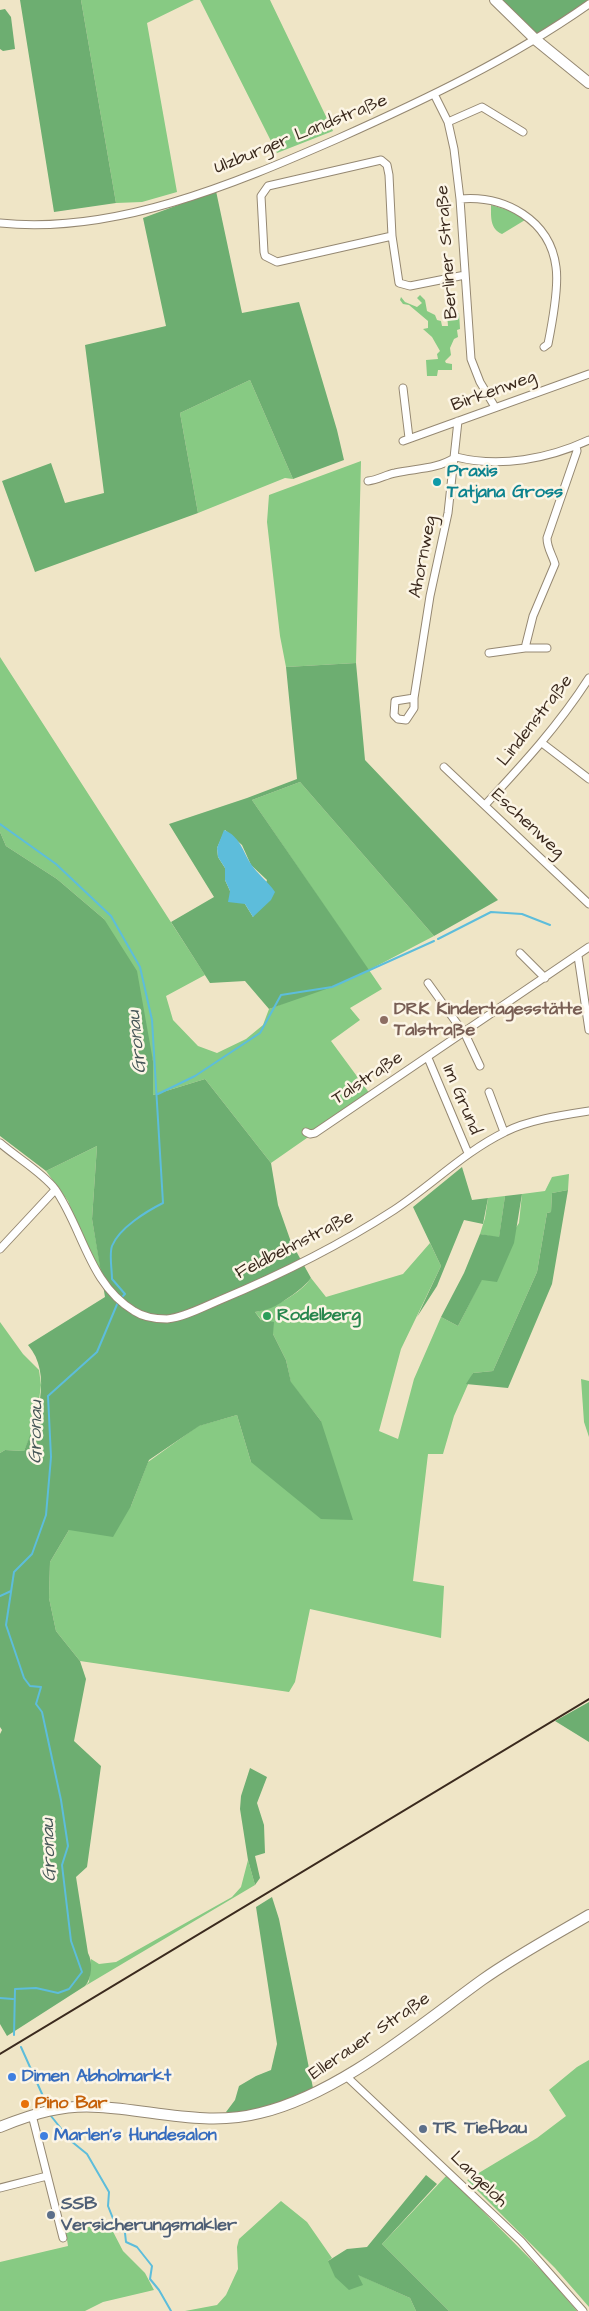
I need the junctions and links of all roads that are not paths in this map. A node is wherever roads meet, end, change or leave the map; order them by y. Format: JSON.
{"nodes":[{"id":1,"x":495,"y":0,"type":"edge"},
{"id":2,"x":589,"y":4,"type":"edge"},
{"id":3,"x":536,"y":40,"type":"junction"},
{"id":4,"x":589,"y":83,"type":"edge"},
{"id":5,"x":434,"y":94,"type":"junction"},
{"id":6,"x":448,"y":122,"type":"junction"},
{"id":7,"x":523,"y":132,"type":"dead end"},
{"id":8,"x":460,"y":199,"type":"junction"},
{"id":9,"x":0,"y":223,"type":"edge"},
{"id":10,"x":392,"y":236,"type":"junction"},
{"id":11,"x":465,"y":275,"type":"junction"},
{"id":12,"x":544,"y":347,"type":"dead end"},
{"id":13,"x":589,"y":374,"type":"edge"},
{"id":14,"x":403,"y":388,"type":"dead end"},
{"id":15,"x":494,"y":406,"type":"junction"},
{"id":16,"x":458,"y":421,"type":"junction"},
{"id":17,"x":589,"y":440,"type":"edge"},
{"id":18,"x":576,"y":446,"type":"junction"},
{"id":19,"x":456,"y":457,"type":"junction"},
{"id":20,"x":368,"y":481,"type":"dead end"},
{"id":21,"x":526,"y":648,"type":"junction"},
{"id":22,"x":547,"y":648,"type":"dead end"},
{"id":23,"x":488,"y":653,"type":"dead end"},
{"id":24,"x":589,"y":678,"type":"edge"},
{"id":25,"x":414,"y":698,"type":"dead end"},
{"id":26,"x":542,"y":743,"type":"junction"},
{"id":27,"x":444,"y":767,"type":"dead end"},
{"id":28,"x":589,"y":779,"type":"edge"},
{"id":29,"x":485,"y":805,"type":"junction"},
{"id":30,"x":589,"y":904,"type":"edge"},
{"id":31,"x":589,"y":947,"type":"edge"},
{"id":32,"x":520,"y":953,"type":"dead end"},
{"id":33,"x":578,"y":956,"type":"junction"},
{"id":34,"x":545,"y":978,"type":"junction"},
{"id":35,"x":428,"y":983,"type":"dead end"},
{"id":36,"x":589,"y":1030,"type":"edge"},
{"id":37,"x":464,"y":1033,"type":"junction"},
{"id":38,"x":428,"y":1058,"type":"junction"},
{"id":39,"x":480,"y":1066,"type":"dead end"},
{"id":40,"x":489,"y":1092,"type":"dead end"},
{"id":41,"x":589,"y":1111,"type":"edge"},
{"id":42,"x":306,"y":1132,"type":"dead end"},
{"id":43,"x":504,"y":1132,"type":"junction"},
{"id":44,"x":0,"y":1143,"type":"edge"},
{"id":45,"x":468,"y":1153,"type":"junction"},
{"id":46,"x":55,"y":1190,"type":"junction"},
{"id":47,"x":0,"y":1249,"type":"edge"},
{"id":48,"x":589,"y":1915,"type":"edge"},
{"id":49,"x":346,"y":2076,"type":"junction"},
{"id":50,"x":32,"y":2115,"type":"junction"},
{"id":51,"x":0,"y":2127,"type":"edge"},
{"id":52,"x":47,"y":2176,"type":"junction"},
{"id":53,"x":0,"y":2188,"type":"edge"},
{"id":54,"x":62,"y":2238,"type":"dead end"},
{"id":55,"x":583,"y":2311,"type":"edge"}],
"edges":[{"from":1,"to":3,"type":"main road"},
{"from":2,"to":3,"type":"street","name":"Ulzburger Landstraße"},
{"from":3,"to":4,"type":"main road"},
{"from":3,"to":5,"type":"street","name":"Ulzburger Landstraße"},
{"from":5,"to":6,"type":"street","name":"Berliner Straße"},
{"from":5,"to":9,"type":"street","name":"Ulzburger Landstraße"},
{"from":6,"to":7,"type":"street"},
{"from":6,"to":8,"type":"street","name":"Berliner Straße"},
{"from":8,"to":11,"type":"street","name":"Berliner Straße"},
{"from":8,"to":12,"type":"street"},
{"from":10,"to":10,"type":"street"},
{"from":10,"to":11,"type":"street"},
{"from":11,"to":15,"type":"street","name":"Berliner Straße"},
{"from":13,"to":15,"type":"street","name":"Birkenweg"},
{"from":14,"to":16,"type":"street","name":"Birkenweg"},
{"from":15,"to":16,"type":"street","name":"Birkenweg"},
{"from":16,"to":19,"type":"street","name":"Ahornweg"},
{"from":17,"to":18,"type":"street"},
{"from":18,"to":19,"type":"street"},
{"from":18,"to":21,"type":"street"},
{"from":19,"to":20,"type":"street"},
{"from":19,"to":25,"type":"street","name":"Ahornweg"},
{"from":21,"to":22,"type":"street"},
{"from":21,"to":23,"type":"street"},
{"from":24,"to":26,"type":"street","name":"Lindenstraße"},
{"from":26,"to":28,"type":"street"},
{"from":26,"to":29,"type":"street","name":"Lindenstraße"},
{"from":27,"to":29,"type":"street","name":"Eschenweg"},
{"from":29,"to":30,"type":"street","name":"Eschenweg"},
{"from":31,"to":33,"type":"street","name":"Talstraße"},
{"from":32,"to":34,"type":"street"},
{"from":33,"to":34,"type":"street","name":"Talstraße"},
{"from":33,"to":36,"type":"street"},
{"from":34,"to":37,"type":"street","name":"Talstraße"},
{"from":35,"to":37,"type":"street"},
{"from":37,"to":38,"type":"street","name":"Talstraße"},
{"from":37,"to":39,"type":"street"},
{"from":38,"to":42,"type":"street","name":"Talstraße"},
{"from":38,"to":45,"type":"street","name":"Im Grund"},
{"from":40,"to":43,"type":"street"},
{"from":41,"to":43,"type":"street","name":"Feldbehnstraße"},
{"from":43,"to":45,"type":"street","name":"Feldbehnstraße"},
{"from":44,"to":46,"type":"street","name":"Feldbehnstraße"},
{"from":45,"to":46,"type":"street","name":"Feldbehnstraße"},
{"from":46,"to":47,"type":"street"},
{"from":48,"to":49,"type":"main road","name":"Ellerauer Straße"},
{"from":49,"to":50,"type":"main road","name":"Ellerauer Straße"},
{"from":49,"to":55,"type":"street","name":"Langeloh"},
{"from":50,"to":51,"type":"main road","name":"Ellerauer Straße"},
{"from":50,"to":52,"type":"street"},
{"from":52,"to":53,"type":"street"},
{"from":52,"to":54,"type":"street"}]}
